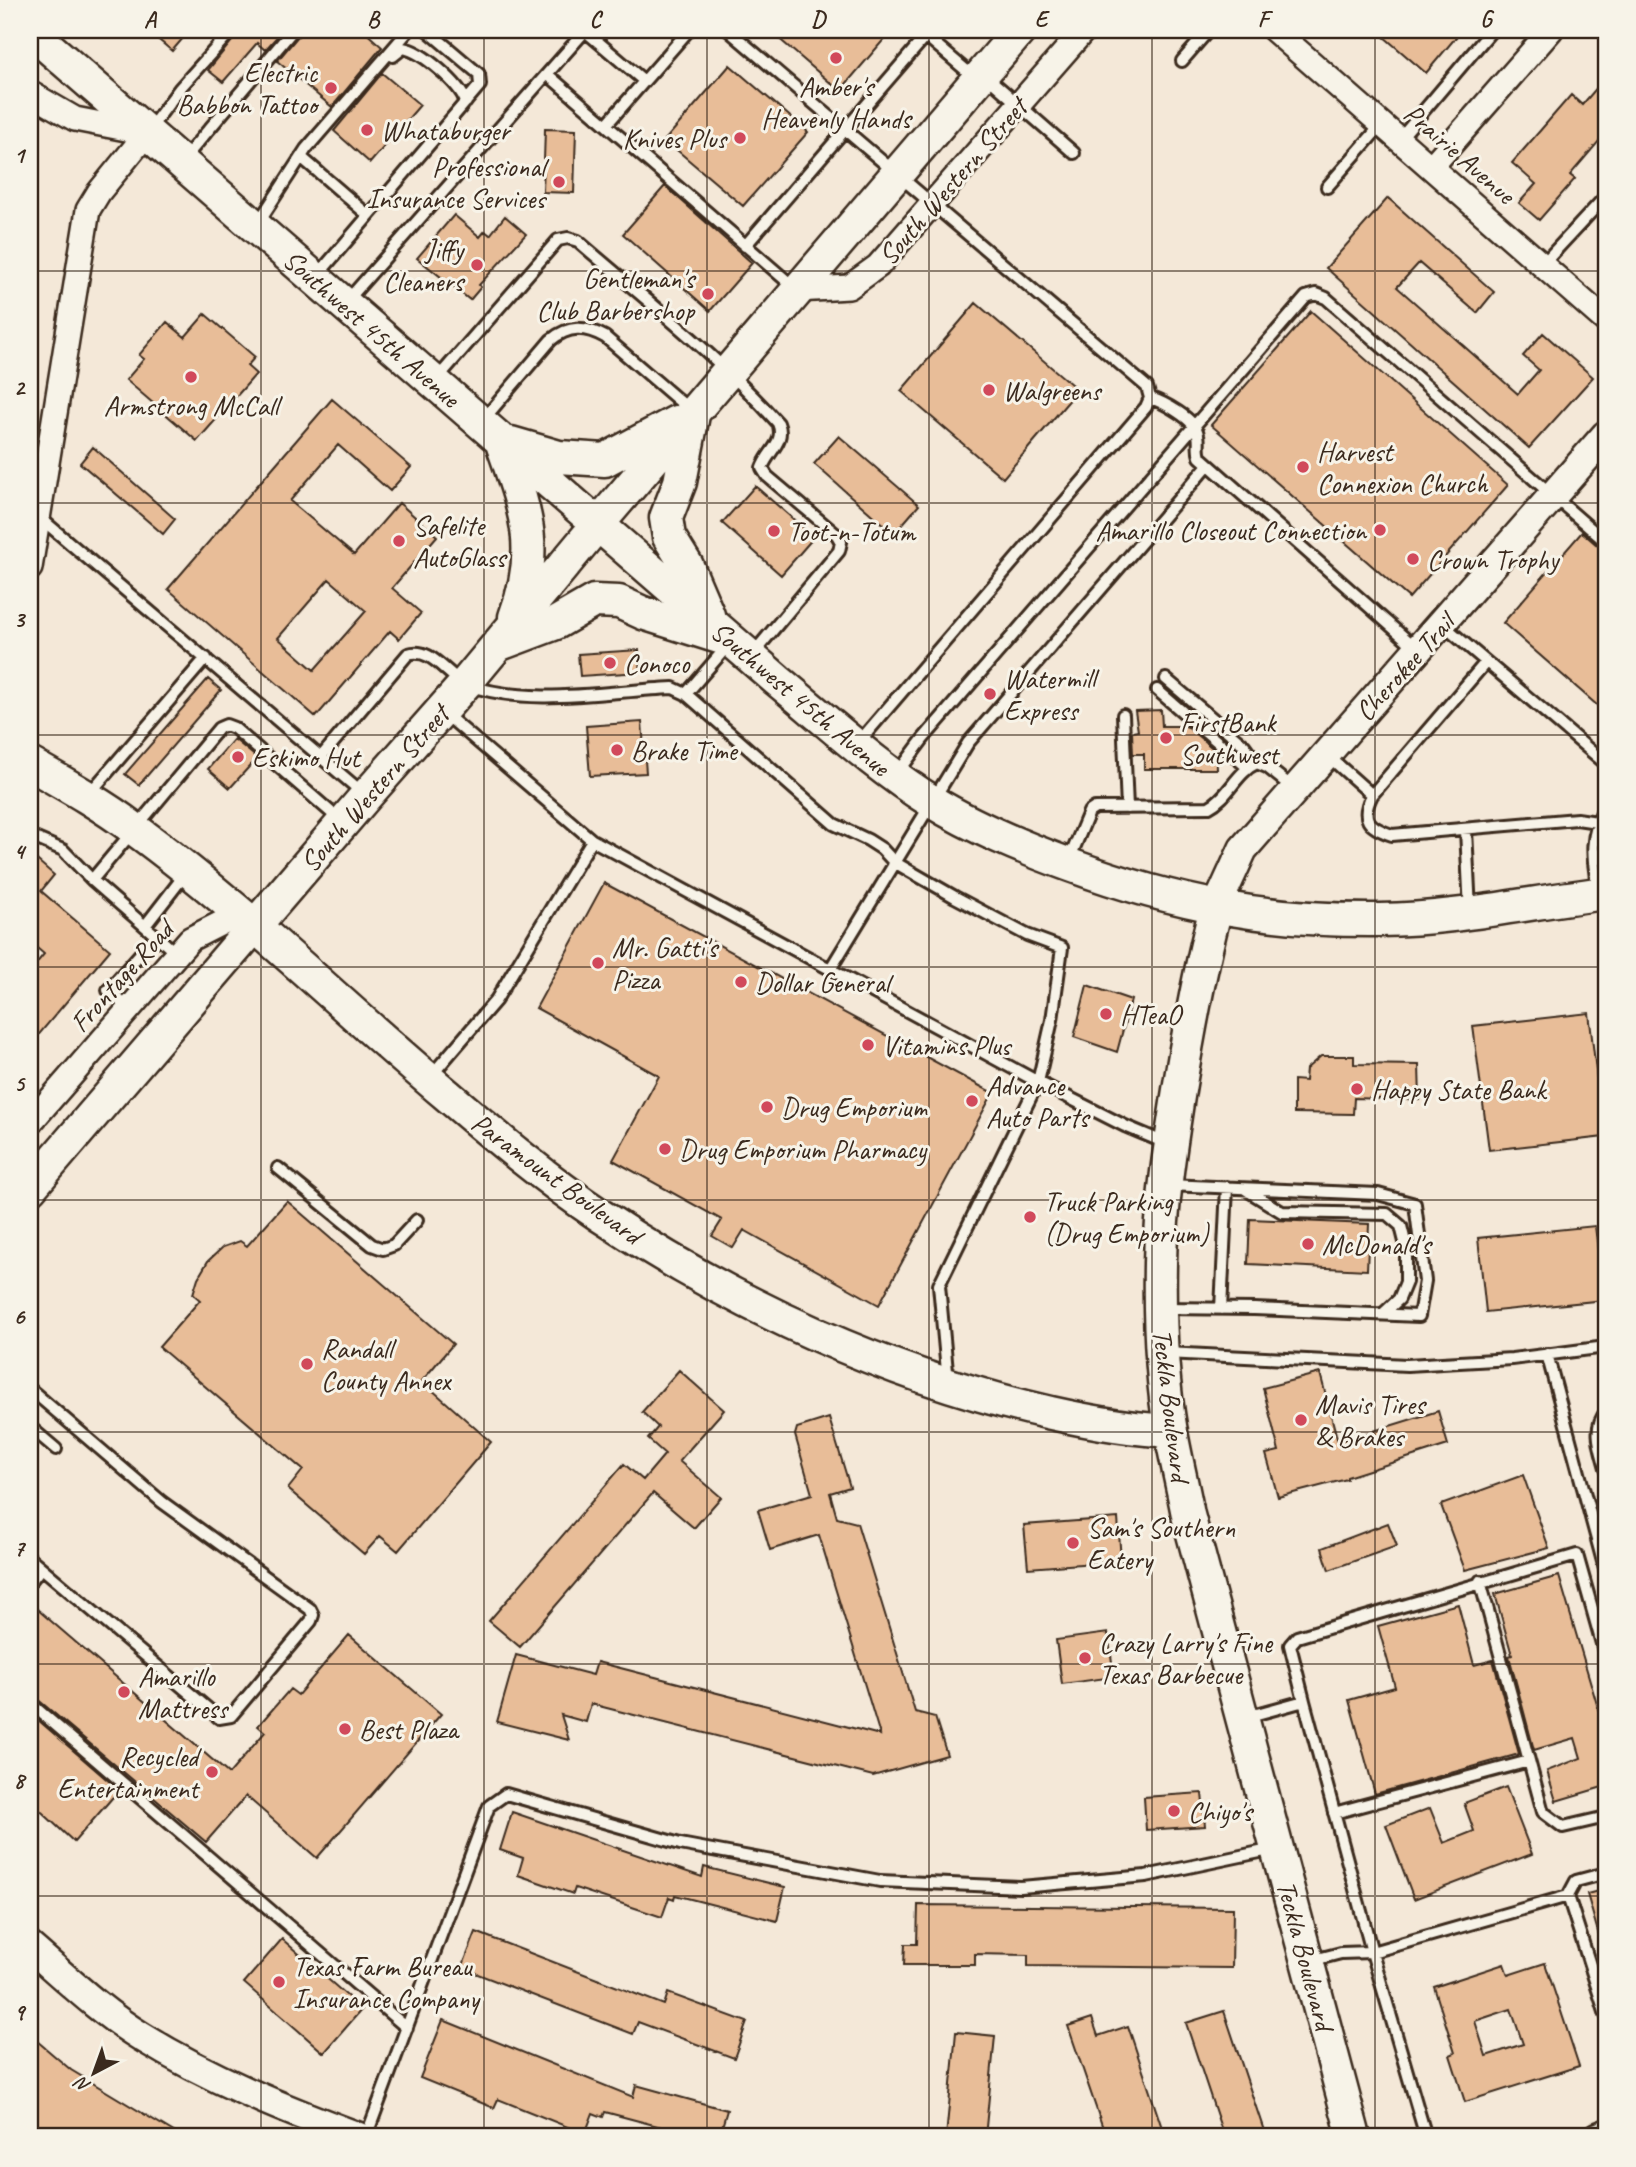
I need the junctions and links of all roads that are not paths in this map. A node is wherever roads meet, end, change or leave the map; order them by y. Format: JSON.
{"nodes":[{"id":1,"x":232,"y":30,"type":"edge"},
{"id":2,"x":293,"y":30,"type":"edge"},
{"id":3,"x":409,"y":30,"type":"edge"},
{"id":4,"x":427,"y":30,"type":"edge"},
{"id":5,"x":585,"y":30,"type":"edge"},
{"id":6,"x":689,"y":30,"type":"edge"},
{"id":7,"x":728,"y":30,"type":"edge"},
{"id":8,"x":1020,"y":30,"type":"edge"},
{"id":9,"x":1084,"y":30,"type":"edge"},
{"id":10,"x":1209,"y":30,"type":"edge"},
{"id":11,"x":1273,"y":30,"type":"edge"},
{"id":12,"x":1492,"y":30,"type":"edge"},
{"id":13,"x":1551,"y":30,"type":"edge"},
{"id":14,"x":30,"y":31,"type":"edge"},
{"id":15,"x":929,"y":33,"type":"edge"},
{"id":16,"x":1182,"y":61,"type":"dead end"},
{"id":17,"x":547,"y":74,"type":"junction"},
{"id":18,"x":980,"y":76,"type":"junction"},
{"id":19,"x":644,"y":81,"type":"junction"},
{"id":20,"x":30,"y":93,"type":"edge"},
{"id":21,"x":466,"y":102,"type":"junction"},
{"id":22,"x":1019,"y":105,"type":"junction"},
{"id":23,"x":1382,"y":124,"type":"junction"},
{"id":24,"x":606,"y":125,"type":"junction"},
{"id":25,"x":844,"y":129,"type":"junction"},
{"id":26,"x":147,"y":133,"type":"junction"},
{"id":27,"x":317,"y":136,"type":"junction"},
{"id":28,"x":1399,"y":139,"type":"junction"},
{"id":29,"x":1074,"y":153,"type":"dead end"},
{"id":30,"x":301,"y":157,"type":"junction"},
{"id":31,"x":181,"y":162,"type":"junction"},
{"id":32,"x":1431,"y":167,"type":"junction"},
{"id":33,"x":896,"y":175,"type":"junction"},
{"id":34,"x":1327,"y":187,"type":"dead end"},
{"id":35,"x":1606,"y":196,"type":"edge"},
{"id":36,"x":933,"y":205,"type":"junction"},
{"id":37,"x":368,"y":215,"type":"junction"},
{"id":38,"x":255,"y":226,"type":"junction"},
{"id":39,"x":746,"y":246,"type":"junction"},
{"id":40,"x":1543,"y":264,"type":"junction"},
{"id":41,"x":315,"y":278,"type":"junction"},
{"id":42,"x":797,"y":290,"type":"junction"},
{"id":43,"x":345,"y":304,"type":"junction"},
{"id":44,"x":1606,"y":321,"type":"edge"},
{"id":45,"x":728,"y":372,"type":"junction"},
{"id":46,"x":435,"y":382,"type":"junction"},
{"id":47,"x":1150,"y":398,"type":"junction"},
{"id":48,"x":693,"y":413,"type":"junction"},
{"id":49,"x":1193,"y":426,"type":"junction"},
{"id":50,"x":490,"y":431,"type":"junction"},
{"id":51,"x":1606,"y":435,"type":"edge"},
{"id":52,"x":1208,"y":465,"type":"junction"},
{"id":53,"x":1553,"y":496,"type":"junction"},
{"id":54,"x":38,"y":516,"type":"junction"},
{"id":55,"x":598,"y":524,"type":"junction"},
{"id":56,"x":1606,"y":542,"type":"edge"},
{"id":57,"x":30,"y":568,"type":"edge"},
{"id":58,"x":1442,"y":624,"type":"junction"},
{"id":59,"x":503,"y":639,"type":"junction"},
{"id":60,"x":732,"y":640,"type":"junction"},
{"id":61,"x":1419,"y":650,"type":"junction"},
{"id":62,"x":206,"y":658,"type":"junction"},
{"id":63,"x":1486,"y":662,"type":"junction"},
{"id":64,"x":1166,"y":679,"type":"dead end"},
{"id":65,"x":465,"y":684,"type":"junction"},
{"id":66,"x":1157,"y":690,"type":"dead end"},
{"id":67,"x":686,"y":694,"type":"junction"},
{"id":68,"x":442,"y":711,"type":"junction"},
{"id":69,"x":1123,"y":715,"type":"dead end"},
{"id":70,"x":856,"y":745,"type":"junction"},
{"id":71,"x":1326,"y":754,"type":"junction"},
{"id":72,"x":321,"y":757,"type":"junction"},
{"id":73,"x":30,"y":764,"type":"edge"},
{"id":74,"x":1606,"y":764,"type":"edge"},
{"id":75,"x":1252,"y":765,"type":"junction"},
{"id":76,"x":895,"y":777,"type":"junction"},
{"id":77,"x":1295,"y":790,"type":"junction"},
{"id":78,"x":1372,"y":795,"type":"junction"},
{"id":79,"x":87,"y":796,"type":"junction"},
{"id":80,"x":366,"y":796,"type":"junction"},
{"id":81,"x":932,"y":801,"type":"junction"},
{"id":82,"x":1606,"y":803,"type":"edge"},
{"id":83,"x":1127,"y":808,"type":"junction"},
{"id":84,"x":344,"y":822,"type":"junction"},
{"id":85,"x":1597,"y":822,"type":"junction"},
{"id":86,"x":134,"y":828,"type":"junction"},
{"id":87,"x":1466,"y":830,"type":"junction"},
{"id":88,"x":30,"y":836,"type":"edge"},
{"id":89,"x":592,"y":839,"type":"junction"},
{"id":90,"x":1606,"y":848,"type":"edge"},
{"id":91,"x":894,"y":862,"type":"junction"},
{"id":92,"x":1594,"y":863,"type":"junction"},
{"id":93,"x":1067,"y":864,"type":"junction"},
{"id":94,"x":188,"y":871,"type":"junction"},
{"id":95,"x":92,"y":880,"type":"junction"},
{"id":96,"x":1603,"y":894,"type":"edge"},
{"id":97,"x":1216,"y":908,"type":"junction"},
{"id":98,"x":1470,"y":914,"type":"junction"},
{"id":99,"x":247,"y":920,"type":"junction"},
{"id":100,"x":145,"y":926,"type":"junction"},
{"id":101,"x":156,"y":936,"type":"junction"},
{"id":102,"x":177,"y":954,"type":"junction"},
{"id":103,"x":831,"y":968,"type":"junction"},
{"id":104,"x":129,"y":1009,"type":"junction"},
{"id":105,"x":428,"y":1079,"type":"junction"},
{"id":106,"x":1038,"y":1082,"type":"junction"},
{"id":107,"x":30,"y":1123,"type":"edge"},
{"id":108,"x":1170,"y":1146,"type":"junction"},
{"id":109,"x":278,"y":1168,"type":"dead end"},
{"id":110,"x":1166,"y":1185,"type":"junction"},
{"id":111,"x":30,"y":1188,"type":"edge"},
{"id":112,"x":1227,"y":1188,"type":"junction"},
{"id":113,"x":1243,"y":1188,"type":"junction"},
{"id":114,"x":417,"y":1220,"type":"dead end"},
{"id":115,"x":1161,"y":1308,"type":"junction"},
{"id":116,"x":1221,"y":1308,"type":"junction"},
{"id":117,"x":1384,"y":1313,"type":"junction"},
{"id":118,"x":1606,"y":1347,"type":"edge"},
{"id":119,"x":1163,"y":1353,"type":"junction"},
{"id":120,"x":1547,"y":1354,"type":"junction"},
{"id":121,"x":948,"y":1385,"type":"junction"},
{"id":122,"x":30,"y":1389,"type":"edge"},
{"id":123,"x":1606,"y":1412,"type":"edge"},
{"id":124,"x":30,"y":1427,"type":"edge"},
{"id":125,"x":1171,"y":1431,"type":"junction"},
{"id":126,"x":55,"y":1449,"type":"dead end"},
{"id":127,"x":1606,"y":1468,"type":"edge"},
{"id":128,"x":30,"y":1558,"type":"edge"},
{"id":129,"x":41,"y":1568,"type":"junction"},
{"id":130,"x":1606,"y":1573,"type":"edge"},
{"id":131,"x":1480,"y":1581,"type":"junction"},
{"id":132,"x":30,"y":1582,"type":"edge"},
{"id":133,"x":1606,"y":1658,"type":"edge"},
{"id":134,"x":1304,"y":1701,"type":"junction"},
{"id":135,"x":30,"y":1703,"type":"edge"},
{"id":136,"x":1242,"y":1718,"type":"junction"},
{"id":137,"x":1528,"y":1761,"type":"junction"},
{"id":138,"x":1334,"y":1813,"type":"junction"},
{"id":139,"x":1606,"y":1817,"type":"edge"},
{"id":140,"x":1277,"y":1848,"type":"junction"},
{"id":141,"x":1606,"y":1873,"type":"edge"},
{"id":142,"x":1568,"y":1896,"type":"junction"},
{"id":143,"x":30,"y":1947,"type":"edge"},
{"id":144,"x":1372,"y":1952,"type":"junction"},
{"id":145,"x":1307,"y":1962,"type":"junction"},
{"id":146,"x":1606,"y":2015,"type":"edge"},
{"id":147,"x":407,"y":2028,"type":"junction"},
{"id":148,"x":324,"y":2131,"type":"edge"},
{"id":149,"x":1606,"y":2134,"type":"edge"},
{"id":150,"x":359,"y":2137,"type":"edge"},
{"id":151,"x":366,"y":2137,"type":"edge"},
{"id":152,"x":1354,"y":2137,"type":"edge"},
{"id":153,"x":1426,"y":2137,"type":"edge"},
{"id":154,"x":1598,"y":2137,"type":"edge"}],
"edges":[{"from":1,"to":26,"type":"lane"},
{"from":2,"to":31,"type":"lane"},
{"from":3,"to":27,"type":"lane"},
{"from":4,"to":21,"type":"lane"},
{"from":5,"to":17,"type":"lane"},
{"from":5,"to":19,"type":"lane"},
{"from":6,"to":19,"type":"lane"},
{"from":7,"to":25,"type":"lane"},
{"from":8,"to":18,"type":"main road","name":"South Western Street"},
{"from":9,"to":22,"type":"street","name":"South Western Street"},
{"from":10,"to":16,"type":"lane"},
{"from":11,"to":23,"type":"street","name":"Prairie Avenue"},
{"from":12,"to":28,"type":"lane"},
{"from":13,"to":32,"type":"street"},
{"from":14,"to":26,"type":"main road","name":"Southwest 45th Avenue"},
{"from":15,"to":18,"type":"lane"},
{"from":15,"to":25,"type":"lane"},
{"from":17,"to":24,"type":"lane"},
{"from":17,"to":43,"type":"lane"},
{"from":18,"to":22,"type":"lane"},
{"from":18,"to":33,"type":"main road","name":"South Western Street"},
{"from":19,"to":24,"type":"lane"},
{"from":20,"to":26,"type":"street","name":"Southwest 45th Avenue"},
{"from":21,"to":27,"type":"lane"},
{"from":21,"to":37,"type":"lane"},
{"from":22,"to":29,"type":"lane"},
{"from":22,"to":36,"type":"street","name":"South Western Street"},
{"from":23,"to":28,"type":"street","name":"Prairie Avenue"},
{"from":23,"to":34,"type":"lane"},
{"from":24,"to":39,"type":"lane"},
{"from":25,"to":33,"type":"lane"},
{"from":25,"to":39,"type":"lane"},
{"from":26,"to":31,"type":"main road","name":"Southwest 45th Avenue"},
{"from":26,"to":54,"type":"street"},
{"from":27,"to":30,"type":"lane"},
{"from":28,"to":32,"type":"street","name":"Prairie Avenue"},
{"from":30,"to":37,"type":"lane"},
{"from":30,"to":38,"type":"lane"},
{"from":31,"to":38,"type":"main road","name":"Southwest 45th Avenue"},
{"from":32,"to":40,"type":"street","name":"Prairie Avenue"},
{"from":33,"to":36,"type":"lane"},
{"from":33,"to":42,"type":"main road","name":"South Western Street"},
{"from":35,"to":40,"type":"lane"},
{"from":36,"to":42,"type":"street","name":"South Western Street"},
{"from":36,"to":47,"type":"lane"},
{"from":37,"to":41,"type":"lane"},
{"from":38,"to":41,"type":"main road","name":"Southwest 45th Avenue"},
{"from":39,"to":42,"type":"lane"},
{"from":40,"to":44,"type":"street","name":"Prairie Avenue"},
{"from":41,"to":43,"type":"main road","name":"Southwest 45th Avenue"},
{"from":42,"to":45,"type":"main road","name":"South Western Street"},
{"from":43,"to":46,"type":"main road","name":"Southwest 45th Avenue"},
{"from":45,"to":46,"type":"lane"},
{"from":45,"to":48,"type":"main road","name":"South Western Street"},
{"from":45,"to":60,"type":"lane"},
{"from":46,"to":50,"type":"main road","name":"Southwest 45th Avenue"},
{"from":47,"to":49,"type":"lane"},
{"from":47,"to":70,"type":"lane"},
{"from":48,"to":50,"type":"main road"},
{"from":48,"to":50,"type":"lane"},
{"from":48,"to":55,"type":"main road","name":"South Western Street"},
{"from":48,"to":60,"type":"main road"},
{"from":49,"to":52,"type":"lane"},
{"from":49,"to":53,"type":"lane"},
{"from":49,"to":76,"type":"lane"},
{"from":50,"to":55,"type":"main road","name":"Southwest 45th Avenue"},
{"from":50,"to":59,"type":"main road"},
{"from":51,"to":53,"type":"street","name":"Cherokee Trail"},
{"from":52,"to":61,"type":"lane"},
{"from":52,"to":81,"type":"lane"},
{"from":53,"to":56,"type":"lane"},
{"from":53,"to":58,"type":"street","name":"Cherokee Trail"},
{"from":54,"to":57,"type":"street"},
{"from":54,"to":62,"type":"lane"},
{"from":55,"to":59,"type":"main road","name":"South Western Street"},
{"from":55,"to":60,"type":"main road","name":"Southwest 45th Avenue"},
{"from":58,"to":61,"type":"street","name":"Cherokee Trail"},
{"from":58,"to":63,"type":"lane"},
{"from":59,"to":60,"type":"main road"},
{"from":59,"to":65,"type":"main road","name":"South Western Street"},
{"from":60,"to":67,"type":"lane"},
{"from":60,"to":70,"type":"main road","name":"Southwest 45th Avenue"},
{"from":61,"to":71,"type":"street","name":"Cherokee Trail"},
{"from":62,"to":72,"type":"lane"},
{"from":62,"to":79,"type":"lane"},
{"from":63,"to":74,"type":"lane"},
{"from":63,"to":78,"type":"lane"},
{"from":64,"to":75,"type":"lane"},
{"from":65,"to":67,"type":"lane"},
{"from":65,"to":68,"type":"main road","name":"South Western Street"},
{"from":65,"to":72,"type":"lane"},
{"from":66,"to":75,"type":"lane"},
{"from":67,"to":91,"type":"lane"},
{"from":68,"to":80,"type":"main road","name":"South Western Street"},
{"from":68,"to":89,"type":"lane"},
{"from":69,"to":83,"type":"lane"},
{"from":70,"to":76,"type":"main road","name":"Southwest 45th Avenue"},
{"from":71,"to":77,"type":"street","name":"Cherokee Trail"},
{"from":71,"to":78,"type":"lane"},
{"from":72,"to":80,"type":"lane"},
{"from":73,"to":79,"type":"main road","name":"Paramount Boulevard"},
{"from":75,"to":77,"type":"lane"},
{"from":75,"to":83,"type":"lane"},
{"from":76,"to":81,"type":"main road","name":"Southwest 45th Avenue"},
{"from":77,"to":97,"type":"street","name":"Cherokee Trail"},
{"from":78,"to":87,"type":"lane"},
{"from":79,"to":86,"type":"main road","name":"Paramount Boulevard"},
{"from":80,"to":84,"type":"main road","name":"South Western Street"},
{"from":81,"to":91,"type":"lane"},
{"from":81,"to":93,"type":"main road","name":"Southwest 45th Avenue"},
{"from":82,"to":85,"type":"lane"},
{"from":83,"to":93,"type":"lane"},
{"from":84,"to":86,"type":"lane"},
{"from":84,"to":99,"type":"main road","name":"South Western Street"},
{"from":85,"to":87,"type":"lane"},
{"from":85,"to":92,"type":"lane"},
{"from":86,"to":94,"type":"main road","name":"Paramount Boulevard"},
{"from":86,"to":95,"type":"lane"},
{"from":87,"to":98,"type":"lane"},
{"from":88,"to":95,"type":"lane"},
{"from":89,"to":103,"type":"lane"},
{"from":89,"to":105,"type":"lane"},
{"from":90,"to":92,"type":"lane"},
{"from":91,"to":103,"type":"lane"},
{"from":91,"to":106,"type":"lane"},
{"from":92,"to":96,"type":"lane"},
{"from":93,"to":97,"type":"main road","name":"Southwest 45th Avenue"},
{"from":94,"to":99,"type":"main road","name":"Paramount Boulevard"},
{"from":94,"to":100,"type":"lane"},
{"from":95,"to":100,"type":"lane"},
{"from":96,"to":98,"type":"main road","name":"Southwest 45th Avenue"},
{"from":97,"to":98,"type":"main road","name":"Southwest 45th Avenue"},
{"from":97,"to":108,"type":"main road","name":"Teckla Boulevard"},
{"from":99,"to":102,"type":"street","name":"Frontage Road"},
{"from":99,"to":105,"type":"main road","name":"Paramount Boulevard"},
{"from":99,"to":111,"type":"main road","name":"South Western Street"},
{"from":100,"to":101,"type":"lane"},
{"from":101,"to":102,"type":"lane"},
{"from":101,"to":104,"type":"lane"},
{"from":102,"to":104,"type":"street","name":"Frontage Road"},
{"from":103,"to":106,"type":"lane"},
{"from":104,"to":107,"type":"street","name":"Frontage Road"},
{"from":105,"to":121,"type":"main road","name":"Paramount Boulevard"},
{"from":106,"to":108,"type":"lane"},
{"from":106,"to":121,"type":"lane"},
{"from":108,"to":110,"type":"main road","name":"Teckla Boulevard"},
{"from":109,"to":114,"type":"lane"},
{"from":110,"to":112,"type":"lane"},
{"from":110,"to":115,"type":"main road","name":"Teckla Boulevard"},
{"from":112,"to":113,"type":"lane"},
{"from":112,"to":116,"type":"lane"},
{"from":113,"to":117,"type":"lane"},
{"from":113,"to":117,"type":"lane"},
{"from":115,"to":116,"type":"lane"},
{"from":115,"to":119,"type":"main road","name":"Teckla Boulevard"},
{"from":116,"to":117,"type":"lane"},
{"from":118,"to":120,"type":"lane"},
{"from":119,"to":120,"type":"lane"},
{"from":119,"to":125,"type":"main road","name":"Teckla Boulevard"},
{"from":120,"to":130,"type":"lane"},
{"from":121,"to":125,"type":"main road","name":"Paramount Boulevard"},
{"from":122,"to":129,"type":"lane"},
{"from":123,"to":127,"type":"lane"},
{"from":124,"to":126,"type":"lane"},
{"from":125,"to":136,"type":"main road","name":"Teckla Boulevard"},
{"from":128,"to":129,"type":"lane"},
{"from":129,"to":132,"type":"lane"},
{"from":131,"to":133,"type":"lane"},
{"from":131,"to":134,"type":"lane"},
{"from":131,"to":137,"type":"lane"},
{"from":134,"to":136,"type":"lane"},
{"from":134,"to":138,"type":"lane"},
{"from":135,"to":147,"type":"lane"},
{"from":136,"to":140,"type":"main road","name":"Teckla Boulevard"},
{"from":137,"to":138,"type":"lane"},
{"from":137,"to":139,"type":"lane"},
{"from":138,"to":144,"type":"lane"},
{"from":140,"to":145,"type":"main road","name":"Teckla Boulevard"},
{"from":140,"to":147,"type":"lane"},
{"from":141,"to":142,"type":"lane"},
{"from":142,"to":144,"type":"lane"},
{"from":142,"to":146,"type":"lane"},
{"from":143,"to":148,"type":"street"},
{"from":144,"to":145,"type":"lane"},
{"from":144,"to":153,"type":"lane"},
{"from":145,"to":152,"type":"main road","name":"Teckla Boulevard"},
{"from":147,"to":151,"type":"lane"},
{"from":148,"to":150,"type":"street"},
{"from":149,"to":154,"type":"street"}]}
